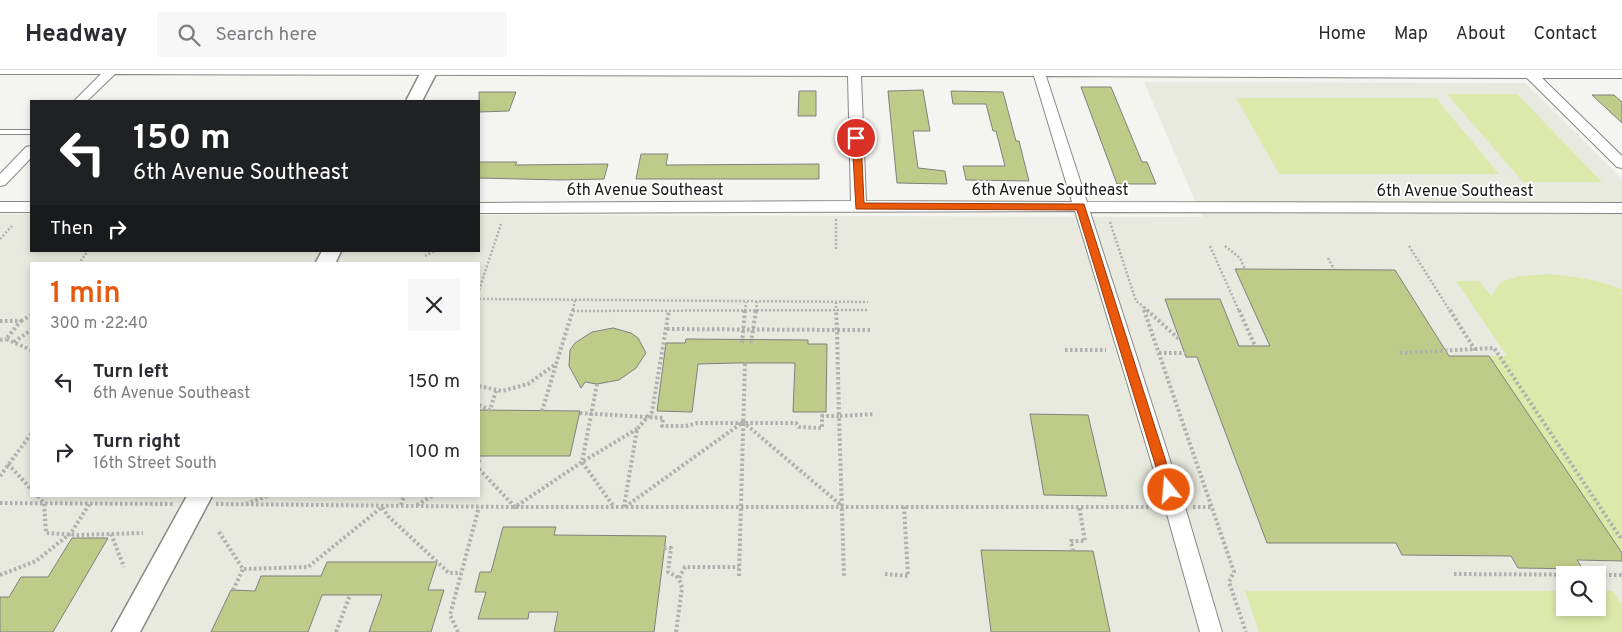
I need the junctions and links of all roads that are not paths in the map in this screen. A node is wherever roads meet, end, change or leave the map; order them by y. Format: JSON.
{"nodes":[{"id":1,"x":0,"y":70,"type":"edge"},
{"id":2,"x":112,"y":70,"type":"edge"},
{"id":3,"x":271,"y":70,"type":"edge"},
{"id":4,"x":643,"y":70,"type":"edge"},
{"id":5,"x":430,"y":71,"type":"edge"},
{"id":6,"x":854,"y":71,"type":"edge"},
{"id":7,"x":1067,"y":71,"type":"edge"},
{"id":8,"x":1316,"y":72,"type":"edge"},
{"id":9,"x":1529,"y":72,"type":"edge"},
{"id":10,"x":1039,"y":73,"type":"junction"},
{"id":11,"x":1617,"y":73,"type":"edge"},
{"id":12,"x":81,"y":100,"type":"edge"},
{"id":13,"x":415,"y":100,"type":"edge"},
{"id":14,"x":0,"y":132,"type":"edge"},
{"id":15,"x":30,"y":132,"type":"edge"},
{"id":16,"x":30,"y":151,"type":"edge"},
{"id":17,"x":1622,"y":164,"type":"edge"},
{"id":18,"x":0,"y":182,"type":"edge"},
{"id":19,"x":859,"y":206,"type":"junction"},
{"id":20,"x":0,"y":207,"type":"edge"},
{"id":21,"x":30,"y":207,"type":"edge"},
{"id":22,"x":1081,"y":207,"type":"junction"},
{"id":23,"x":480,"y":208,"type":"edge"},
{"id":24,"x":1622,"y":208,"type":"edge"},
{"id":25,"x":198,"y":500,"type":"edge"},
{"id":26,"x":126,"y":632,"type":"edge"},
{"id":27,"x":1211,"y":632,"type":"edge"}],
"edges":[{"from":1,"to":2,"type":"street"},
{"from":2,"to":3,"type":"street"},
{"from":2,"to":12,"type":"street"},
{"from":3,"to":5,"type":"street"},
{"from":4,"to":5,"type":"street"},
{"from":4,"to":6,"type":"street"},
{"from":5,"to":13,"type":"street"},
{"from":6,"to":10,"type":"street"},
{"from":6,"to":19,"type":"street"},
{"from":7,"to":8,"type":"street"},
{"from":7,"to":10,"type":"street"},
{"from":8,"to":9,"type":"street"},
{"from":9,"to":11,"type":"street"},
{"from":9,"to":17,"type":"street"},
{"from":10,"to":22,"type":"street"},
{"from":14,"to":15,"type":"lane"},
{"from":16,"to":18,"type":"street"},
{"from":19,"to":22,"type":"street","name":"6th Avenue Southeast"},
{"from":19,"to":23,"type":"street","name":"6th Avenue Southeast"},
{"from":20,"to":21,"type":"street"},
{"from":22,"to":24,"type":"street","name":"6th Avenue Southeast"},
{"from":22,"to":27,"type":"street"},
{"from":25,"to":26,"type":"street"}]}
